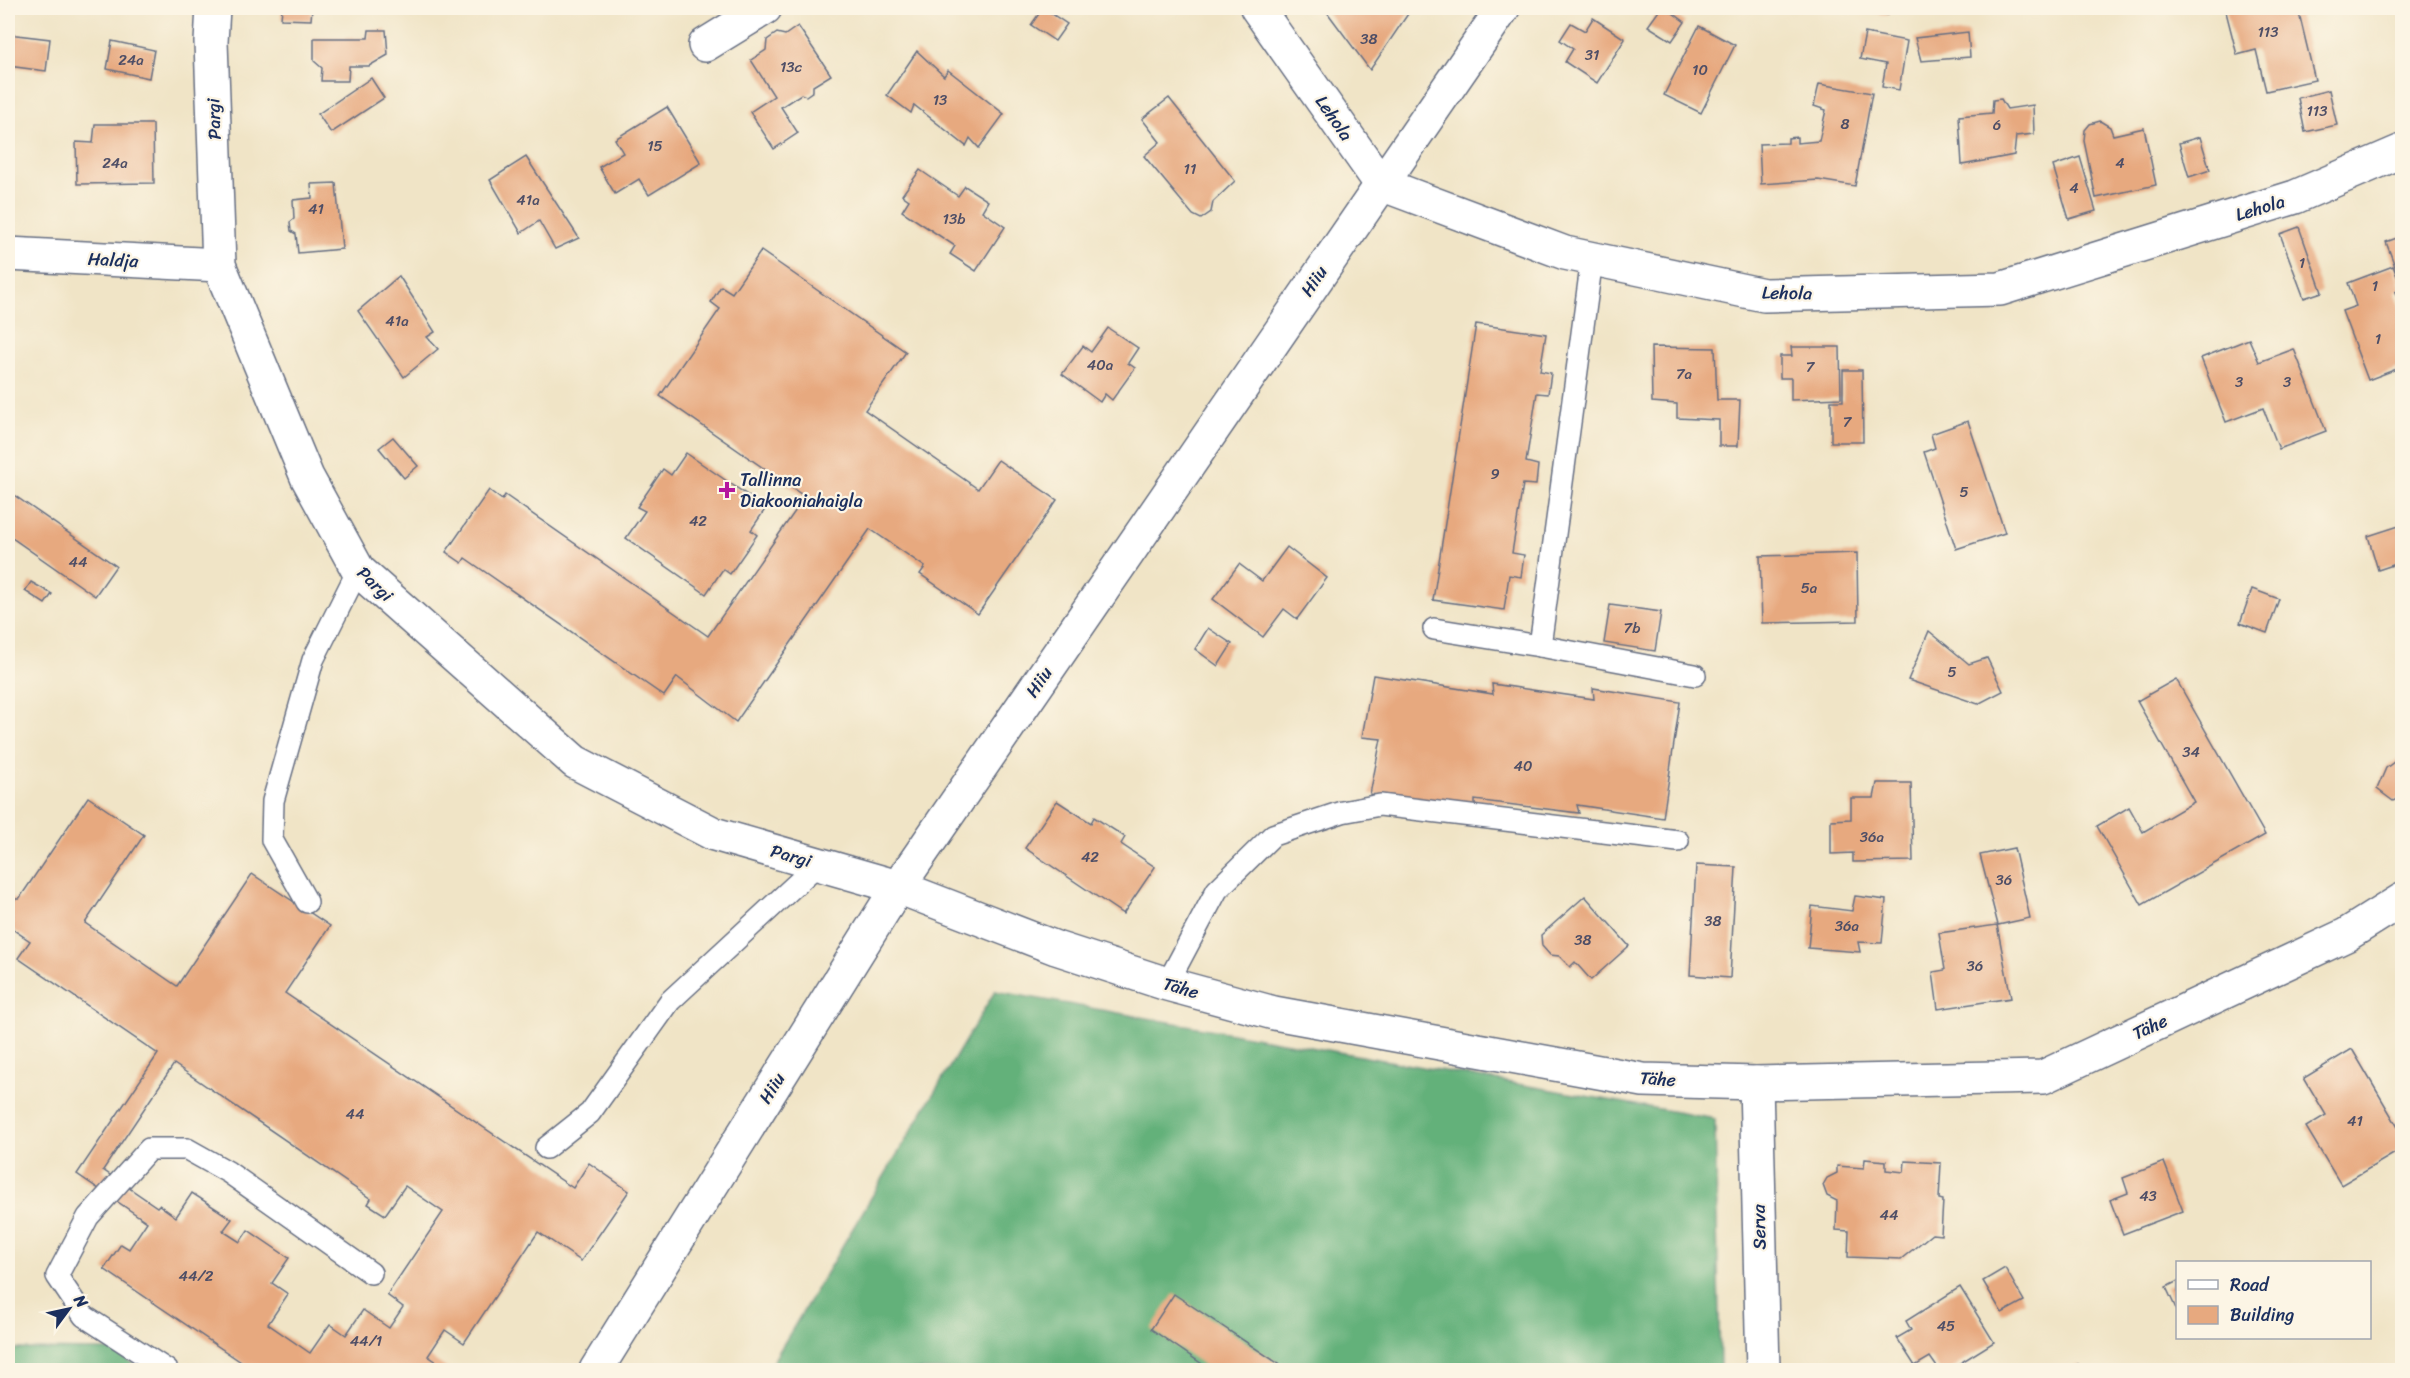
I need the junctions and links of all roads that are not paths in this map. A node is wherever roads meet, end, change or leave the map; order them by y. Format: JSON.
{"nodes":[{"id":1,"x":213,"y":8,"type":"edge"},
{"id":2,"x":765,"y":8,"type":"edge"},
{"id":3,"x":1257,"y":8,"type":"edge"},
{"id":4,"x":1503,"y":8,"type":"edge"},
{"id":5,"x":705,"y":45,"type":"dead end"},
{"id":6,"x":2403,"y":151,"type":"edge"},
{"id":7,"x":1381,"y":184,"type":"junction"},
{"id":8,"x":8,"y":254,"type":"edge"},
{"id":9,"x":1592,"y":259,"type":"junction"},
{"id":10,"x":219,"y":265,"type":"junction"},
{"id":11,"x":358,"y":570,"type":"junction"},
{"id":12,"x":1434,"y":629,"type":"dead end"},
{"id":13,"x":1540,"y":646,"type":"junction"},
{"id":14,"x":1695,"y":675,"type":"dead end"},
{"id":15,"x":1678,"y":841,"type":"dead end"},
{"id":16,"x":818,"y":864,"type":"junction"},
{"id":17,"x":898,"y":887,"type":"junction"},
{"id":18,"x":2403,"y":900,"type":"edge"},
{"id":19,"x":307,"y":902,"type":"dead end"},
{"id":20,"x":1167,"y":984,"type":"junction"},
{"id":21,"x":1756,"y":1083,"type":"junction"},
{"id":22,"x":546,"y":1148,"type":"dead end"},
{"id":23,"x":371,"y":1273,"type":"dead end"},
{"id":24,"x":167,"y":1371,"type":"edge"},
{"id":25,"x":596,"y":1371,"type":"edge"},
{"id":26,"x":1763,"y":1371,"type":"edge"}],
"edges":[{"from":1,"to":10,"type":"street","name":"Pargi"},
{"from":2,"to":5,"type":"street"},
{"from":3,"to":7,"type":"street","name":"Lehola"},
{"from":4,"to":7,"type":"street","name":"Hiiu"},
{"from":6,"to":9,"type":"street","name":"Lehola"},
{"from":7,"to":9,"type":"street","name":"Lehola"},
{"from":7,"to":17,"type":"street","name":"Hiiu"},
{"from":8,"to":10,"type":"street","name":"Haldja"},
{"from":9,"to":13,"type":"lane"},
{"from":10,"to":11,"type":"street","name":"Pargi"},
{"from":11,"to":16,"type":"street","name":"Pargi"},
{"from":11,"to":19,"type":"lane"},
{"from":12,"to":13,"type":"lane"},
{"from":13,"to":14,"type":"lane"},
{"from":15,"to":20,"type":"lane"},
{"from":16,"to":17,"type":"street","name":"Pargi"},
{"from":16,"to":22,"type":"lane"},
{"from":17,"to":20,"type":"street","name":"Tähe"},
{"from":17,"to":25,"type":"street","name":"Hiiu"},
{"from":18,"to":21,"type":"street","name":"Tähe"},
{"from":20,"to":21,"type":"street","name":"Tähe"},
{"from":21,"to":26,"type":"street","name":"Serva"},
{"from":23,"to":24,"type":"lane"}]}
